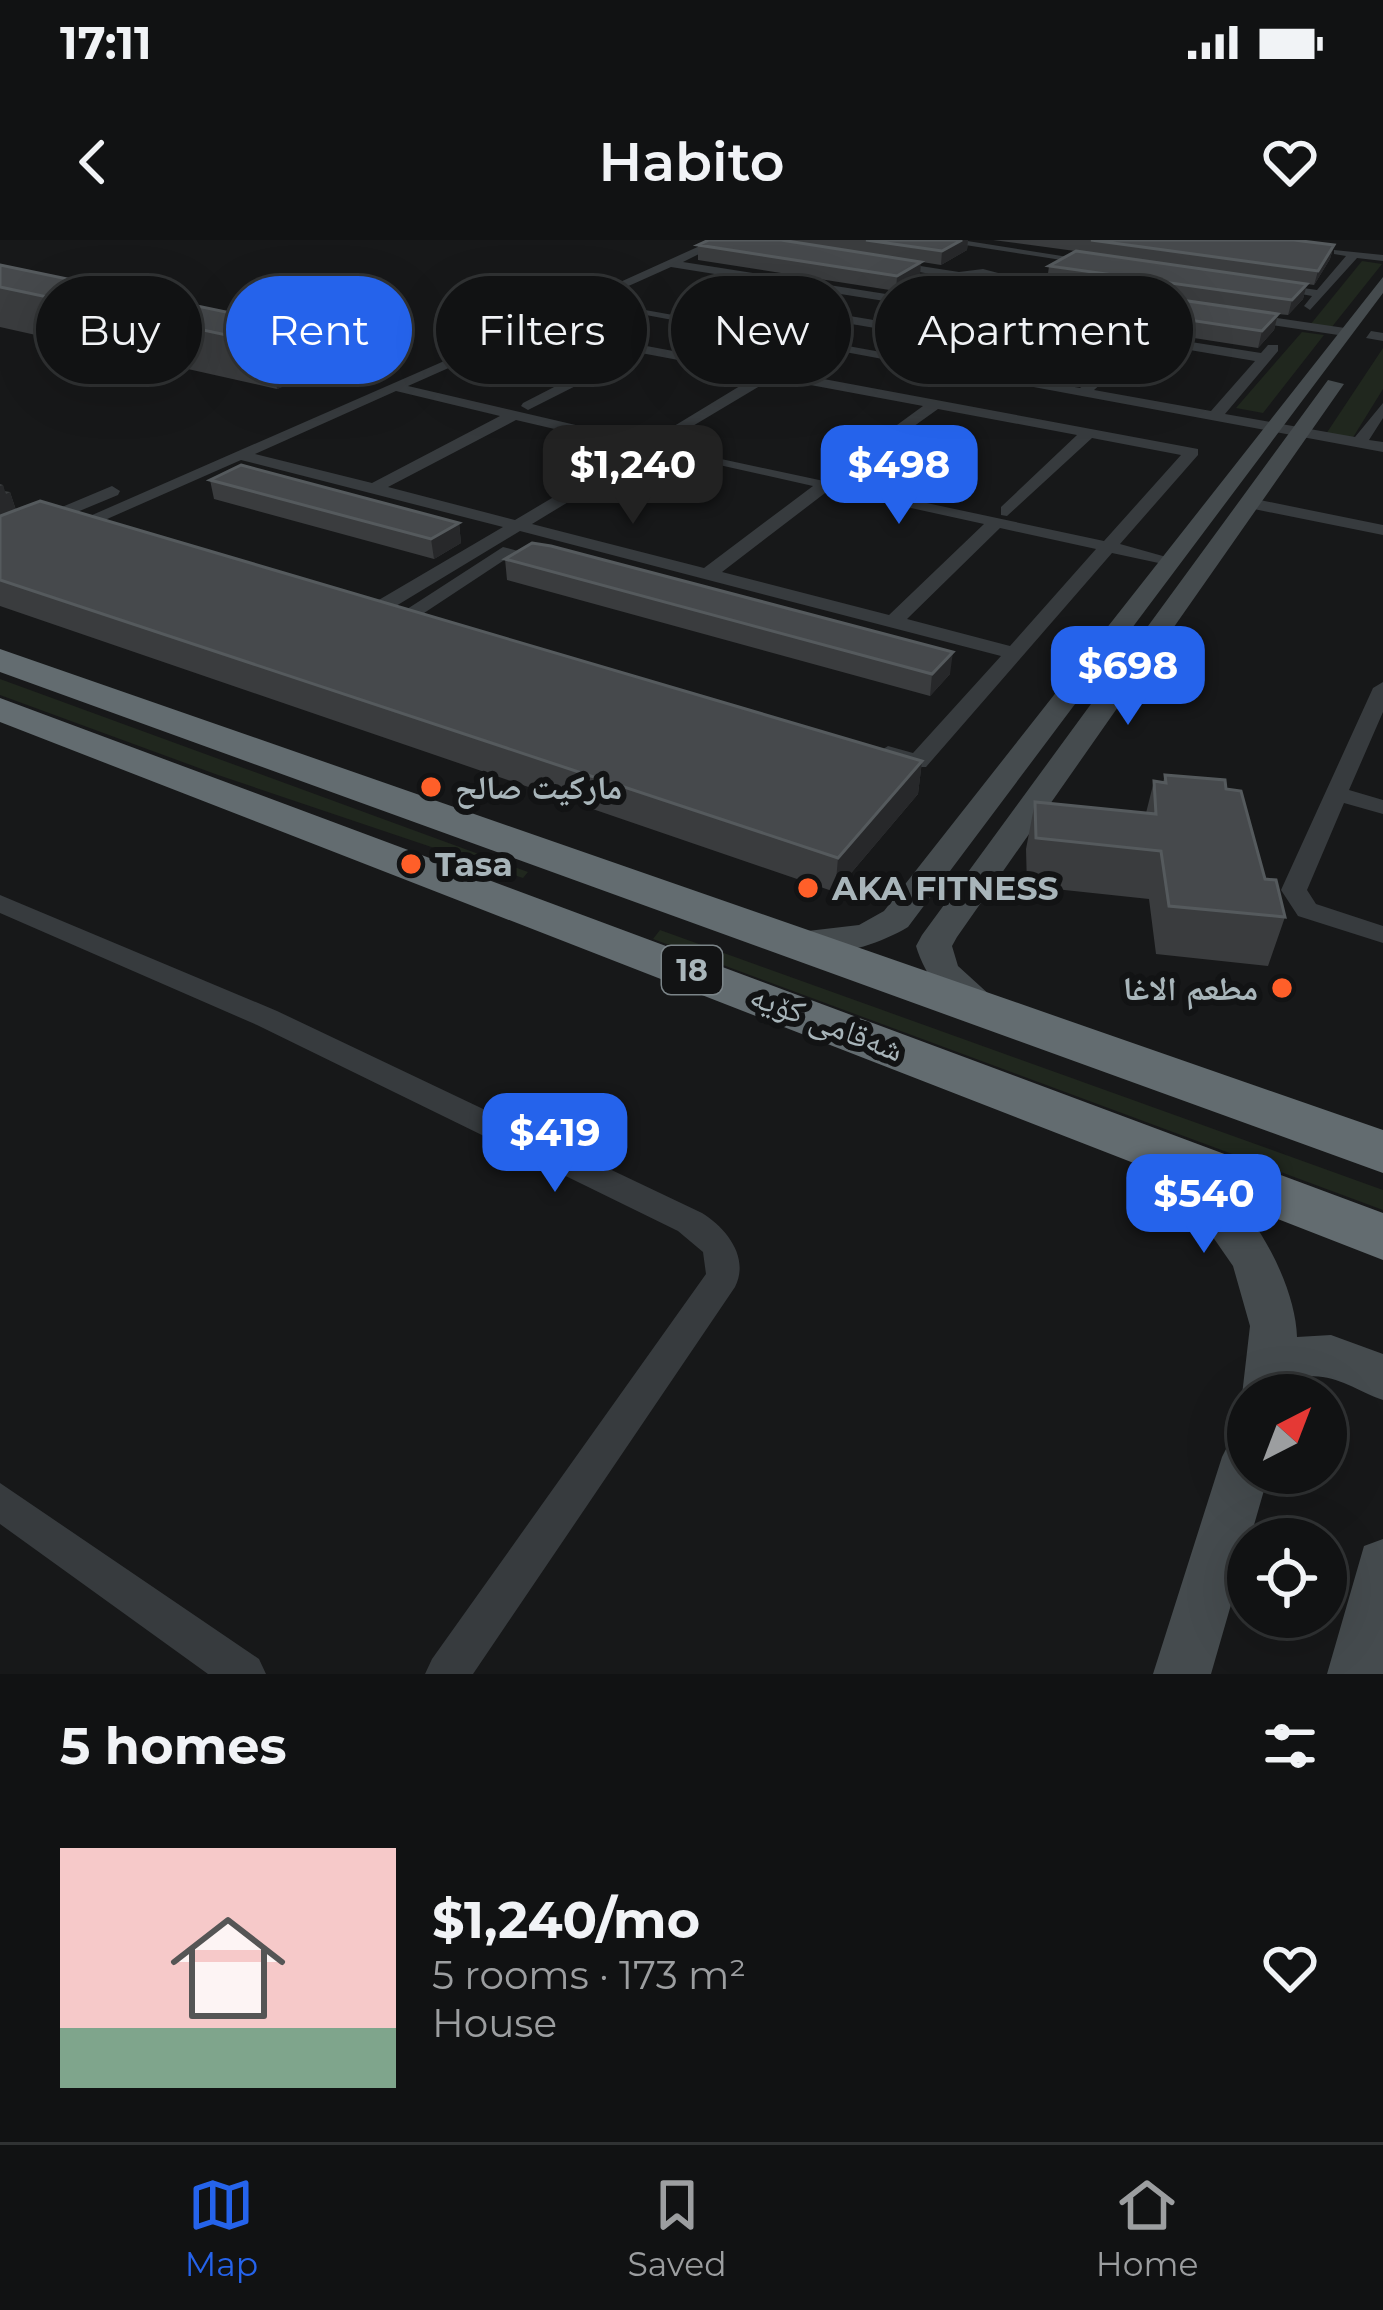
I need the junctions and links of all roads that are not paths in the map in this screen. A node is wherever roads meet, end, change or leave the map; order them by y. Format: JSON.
{"nodes":[{"id":1,"x":722,"y":240,"type":"edge"},
{"id":2,"x":941,"y":240,"type":"edge"},
{"id":3,"x":983,"y":246,"type":"junction"},
{"id":4,"x":1314,"y":249,"type":"edge"},
{"id":5,"x":1354,"y":254,"type":"junction"},
{"id":6,"x":1383,"y":258,"type":"edge"},
{"id":7,"x":1069,"y":259,"type":"junction"},
{"id":8,"x":870,"y":262,"type":"edge"},
{"id":9,"x":670,"y":263,"type":"junction"},
{"id":10,"x":1112,"y":265,"type":"edge"},
{"id":11,"x":940,"y":272,"type":"junction"},
{"id":12,"x":752,"y":276,"type":"edge"},
{"id":13,"x":933,"y":276,"type":"edge"},
{"id":14,"x":961,"y":276,"type":"edge"},
{"id":15,"x":1044,"y":276,"type":"edge"},
{"id":16,"x":1383,"y":282,"type":"edge"},
{"id":17,"x":1255,"y":285,"type":"edge"},
{"id":18,"x":851,"y":292,"type":"edge"},
{"id":19,"x":1320,"y":294,"type":"junction"},
{"id":20,"x":875,"y":296,"type":"edge"},
{"id":21,"x":1375,"y":304,"type":"edge"},
{"id":22,"x":1228,"y":315,"type":"edge"},
{"id":23,"x":1383,"y":318,"type":"edge"},
{"id":24,"x":671,"y":319,"type":"edge"},
{"id":25,"x":1294,"y":324,"type":"junction"},
{"id":26,"x":1345,"y":332,"type":"junction"},
{"id":27,"x":1377,"y":336,"type":"edge"},
{"id":28,"x":1193,"y":347,"type":"edge"},
{"id":29,"x":1357,"y":354,"type":"dead end"},
{"id":30,"x":1264,"y":358,"type":"junction"},
{"id":31,"x":1344,"y":373,"type":"dead end"},
{"id":32,"x":402,"y":384,"type":"joint"},
{"id":33,"x":573,"y":384,"type":"edge"},
{"id":34,"x":755,"y":384,"type":"edge"},
{"id":35,"x":777,"y":384,"type":"edge"},
{"id":36,"x":834,"y":384,"type":"edge"},
{"id":37,"x":1034,"y":384,"type":"edge"},
{"id":38,"x":1093,"y":384,"type":"edge"},
{"id":39,"x":1083,"y":393,"type":"junction"},
{"id":40,"x":935,"y":403,"type":"junction"},
{"id":41,"x":1383,"y":407,"type":"edge"},
{"id":42,"x":522,"y":410,"type":"junction"},
{"id":43,"x":1214,"y":416,"type":"junction"},
{"id":44,"x":259,"y":428,"type":"dead end"},
{"id":45,"x":1287,"y":430,"type":"junction"},
{"id":46,"x":1089,"y":432,"type":"junction"},
{"id":47,"x":1359,"y":443,"type":"junction"},
{"id":48,"x":665,"y":445,"type":"junction"},
{"id":49,"x":1383,"y":447,"type":"edge"},
{"id":50,"x":238,"y":454,"type":"junction"},
{"id":51,"x":833,"y":479,"type":"junction"},
{"id":52,"x":373,"y":489,"type":"junction"},
{"id":53,"x":1208,"y":506,"type":"junction"},
{"id":54,"x":1246,"y":508,"type":"junction"},
{"id":55,"x":1002,"y":516,"type":"junction"},
{"id":56,"x":517,"y":525,"type":"junction"},
{"id":57,"x":115,"y":526,"type":"edge"},
{"id":58,"x":1383,"y":530,"type":"edge"},
{"id":59,"x":541,"y":532,"type":"junction"},
{"id":60,"x":0,"y":539,"type":"edge"},
{"id":61,"x":1112,"y":540,"type":"junction"},
{"id":62,"x":1173,"y":554,"type":"junction"},
{"id":63,"x":708,"y":574,"type":"junction"},
{"id":64,"x":362,"y":598,"type":"edge"},
{"id":65,"x":384,"y":605,"type":"junction"},
{"id":66,"x":411,"y":613,"type":"junction"},
{"id":67,"x":433,"y":620,"type":"edge"},
{"id":68,"x":893,"y":622,"type":"junction"},
{"id":69,"x":1015,"y":652,"type":"junction"},
{"id":70,"x":0,"y":660,"type":"edge"},
{"id":71,"x":1380,"y":701,"type":"edge"},
{"id":72,"x":0,"y":709,"type":"edge"},
{"id":73,"x":874,"y":749,"type":"edge"},
{"id":74,"x":1336,"y":794,"type":"junction"},
{"id":75,"x":1383,"y":807,"type":"edge"},
{"id":76,"x":550,"y":855,"type":"junction"},
{"id":77,"x":498,"y":898,"type":"junction"},
{"id":78,"x":0,"y":903,"type":"edge"},
{"id":79,"x":695,"y":907,"type":"junction"},
{"id":80,"x":889,"y":925,"type":"junction"},
{"id":81,"x":1383,"y":935,"type":"edge"},
{"id":82,"x":775,"y":938,"type":"junction"},
{"id":83,"x":937,"y":941,"type":"junction"},
{"id":84,"x":652,"y":955,"type":"junction"},
{"id":85,"x":1011,"y":1022,"type":"junction"},
{"id":86,"x":1142,"y":1144,"type":"junction"},
{"id":87,"x":1383,"y":1152,"type":"edge"},
{"id":88,"x":1383,"y":1237,"type":"edge"},
{"id":89,"x":1271,"y":1374,"type":"edge"},
{"id":90,"x":1281,"y":1374,"type":"edge"},
{"id":91,"x":1383,"y":1379,"type":"edge"},
{"id":92,"x":1236,"y":1494,"type":"edge"},
{"id":93,"x":0,"y":1501,"type":"edge"},
{"id":94,"x":1383,"y":1565,"type":"edge"},
{"id":95,"x":244,"y":1674,"type":"edge"},
{"id":96,"x":447,"y":1674,"type":"edge"},
{"id":97,"x":1182,"y":1674,"type":"edge"},
{"id":98,"x":1357,"y":1674,"type":"edge"}],
"edges":[{"from":1,"to":9,"type":"street"},
{"from":2,"to":3,"type":"street"},
{"from":3,"to":7,"type":"street"},
{"from":3,"to":11,"type":"street"},
{"from":4,"to":5,"type":"street"},
{"from":5,"to":6,"type":"street"},
{"from":5,"to":19,"type":"street"},
{"from":7,"to":10,"type":"street"},
{"from":7,"to":15,"type":"street"},
{"from":8,"to":11,"type":"street"},
{"from":9,"to":12,"type":"street"},
{"from":9,"to":24,"type":"street"},
{"from":11,"to":13,"type":"street"},
{"from":11,"to":14,"type":"street"},
{"from":16,"to":21,"type":"street"},
{"from":17,"to":19,"type":"street"},
{"from":18,"to":20,"type":"street"},
{"from":19,"to":25,"type":"street"},
{"from":21,"to":26,"type":"street"},
{"from":22,"to":25,"type":"street"},
{"from":23,"to":27,"type":"street"},
{"from":25,"to":26,"type":"street"},
{"from":25,"to":30,"type":"street"},
{"from":26,"to":45,"type":"street"},
{"from":27,"to":29,"type":"street"},
{"from":28,"to":30,"type":"street"},
{"from":30,"to":43,"type":"street"},
{"from":31,"to":45,"type":"street"},
{"from":32,"to":42,"type":"street"},
{"from":32,"to":50,"type":"street"},
{"from":33,"to":42,"type":"street"},
{"from":34,"to":48,"type":"street"},
{"from":35,"to":48,"type":"street"},
{"from":36,"to":40,"type":"street"},
{"from":37,"to":39,"type":"street"},
{"from":38,"to":39,"type":"street"},
{"from":39,"to":43,"type":"street"},
{"from":40,"to":46,"type":"street"},
{"from":40,"to":51,"type":"street"},
{"from":41,"to":47,"type":"street"},
{"from":42,"to":48,"type":"street"},
{"from":42,"to":52,"type":"street"},
{"from":43,"to":45,"type":"street"},
{"from":44,"to":60,"type":"street"},
{"from":45,"to":47,"type":"street"},
{"from":45,"to":53,"type":"street"},
{"from":45,"to":54,"type":"street"},
{"from":46,"to":55,"type":"street"},
{"from":46,"to":61,"type":"street"},
{"from":47,"to":49,"type":"street"},
{"from":48,"to":51,"type":"street"},
{"from":48,"to":56,"type":"street"},
{"from":48,"to":59,"type":"street"},
{"from":50,"to":52,"type":"street"},
{"from":50,"to":57,"type":"street"},
{"from":51,"to":55,"type":"street"},
{"from":51,"to":63,"type":"street"},
{"from":52,"to":56,"type":"street"},
{"from":53,"to":54,"type":"street"},
{"from":53,"to":62,"type":"street"},
{"from":54,"to":58,"type":"street"},
{"from":54,"to":83,"type":"street"},
{"from":55,"to":61,"type":"street"},
{"from":55,"to":68,"type":"street"},
{"from":56,"to":59,"type":"street"},
{"from":56,"to":65,"type":"street"},
{"from":59,"to":63,"type":"street"},
{"from":59,"to":66,"type":"street"},
{"from":61,"to":62,"type":"street"},
{"from":61,"to":69,"type":"street"},
{"from":62,"to":80,"type":"street"},
{"from":63,"to":68,"type":"street"},
{"from":64,"to":65,"type":"street"},
{"from":65,"to":66,"type":"street"},
{"from":66,"to":67,"type":"street"},
{"from":68,"to":69,"type":"street"},
{"from":69,"to":73,"type":"street"},
{"from":70,"to":76,"type":"highway","name":"شەقامی کۆیە","number":"18"},
{"from":71,"to":74,"type":"street"},
{"from":72,"to":77,"type":"highway","name":"شەقامی کۆیە","number":"18"},
{"from":74,"to":75,"type":"street"},
{"from":74,"to":81,"type":"street"},
{"from":76,"to":77,"type":"highway"},
{"from":76,"to":79,"type":"highway","name":"شەقامی کۆیە","number":"18"},
{"from":77,"to":84,"type":"highway","name":"شەقامی کۆیە","number":"18"},
{"from":78,"to":96,"type":"street"},
{"from":79,"to":82,"type":"highway","name":"شەقامی کۆیە","number":"18"},
{"from":79,"to":84,"type":"highway"},
{"from":80,"to":82,"type":"street"},
{"from":80,"to":83,"type":"street"},
{"from":82,"to":85,"type":"highway","name":"شەقامی کۆیە","number":"18"},
{"from":83,"to":85,"type":"street"},
{"from":84,"to":86,"type":"highway","name":"شەقامی کۆیە","number":"18"},
{"from":85,"to":87,"type":"highway","name":"شەقامی کۆیە","number":"18"},
{"from":86,"to":88,"type":"highway","name":"شەقامی کۆیە","number":"18"},
{"from":86,"to":89,"type":"street"},
{"from":90,"to":91,"type":"street"},
{"from":92,"to":97,"type":"street"},
{"from":93,"to":95,"type":"street"},
{"from":94,"to":98,"type":"street"}]}
